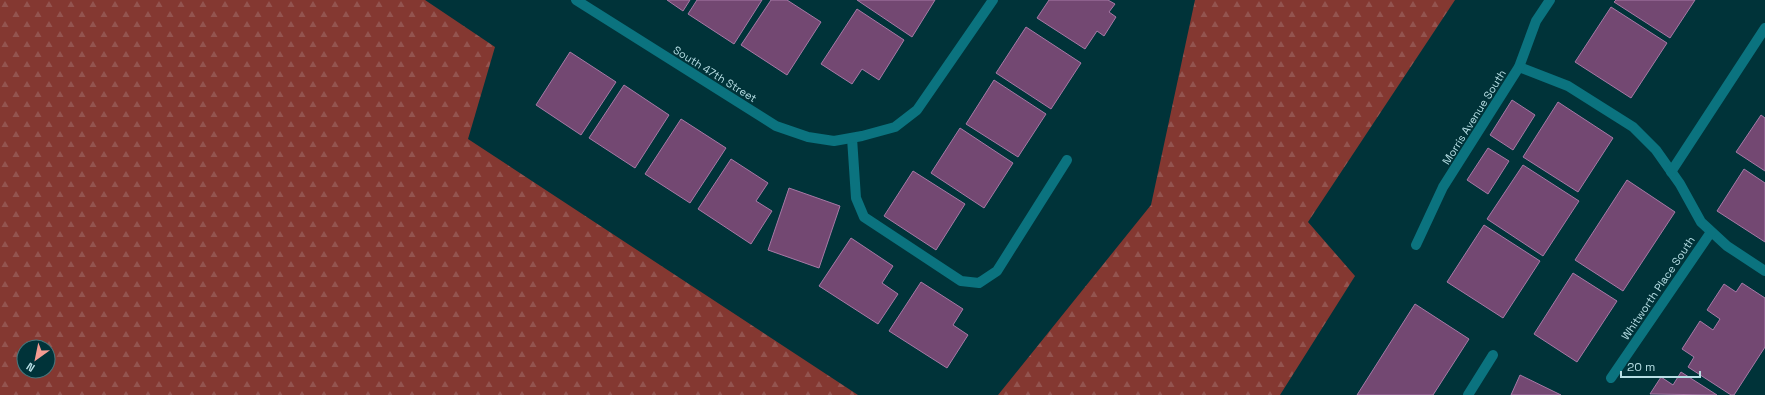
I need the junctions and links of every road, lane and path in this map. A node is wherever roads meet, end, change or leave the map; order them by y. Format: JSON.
{"nodes":[{"id":1,"x":576,"y":0,"type":"edge"},
{"id":2,"x":993,"y":0,"type":"edge"},
{"id":3,"x":1550,"y":0,"type":"edge"},
{"id":4,"x":1765,"y":28,"type":"edge"},
{"id":5,"x":1519,"y":67,"type":"junction"},
{"id":6,"x":852,"y":138,"type":"junction"},
{"id":7,"x":1068,"y":160,"type":"dead end"},
{"id":8,"x":1672,"y":172,"type":"junction"},
{"id":9,"x":1711,"y":232,"type":"junction"},
{"id":10,"x":1416,"y":245,"type":"dead end"},
{"id":11,"x":1765,"y":271,"type":"edge"},
{"id":12,"x":1493,"y":355,"type":"dead end"},
{"id":13,"x":1611,"y":378,"type":"dead end"},
{"id":14,"x":1468,"y":395,"type":"edge"}],
"edges":[{"from":1,"to":6,"type":"street","name":"South 47th Street"},
{"from":2,"to":6,"type":"street","name":"South 47th Street"},
{"from":3,"to":5,"type":"street","name":"Morris Avenue South"},
{"from":4,"to":8,"type":"street"},
{"from":5,"to":8,"type":"street"},
{"from":5,"to":10,"type":"street","name":"Morris Avenue South"},
{"from":6,"to":7,"type":"street"},
{"from":8,"to":9,"type":"street"},
{"from":9,"to":11,"type":"street"},
{"from":9,"to":13,"type":"street","name":"Whitworth Place South"},
{"from":12,"to":14,"type":"street"}]}
